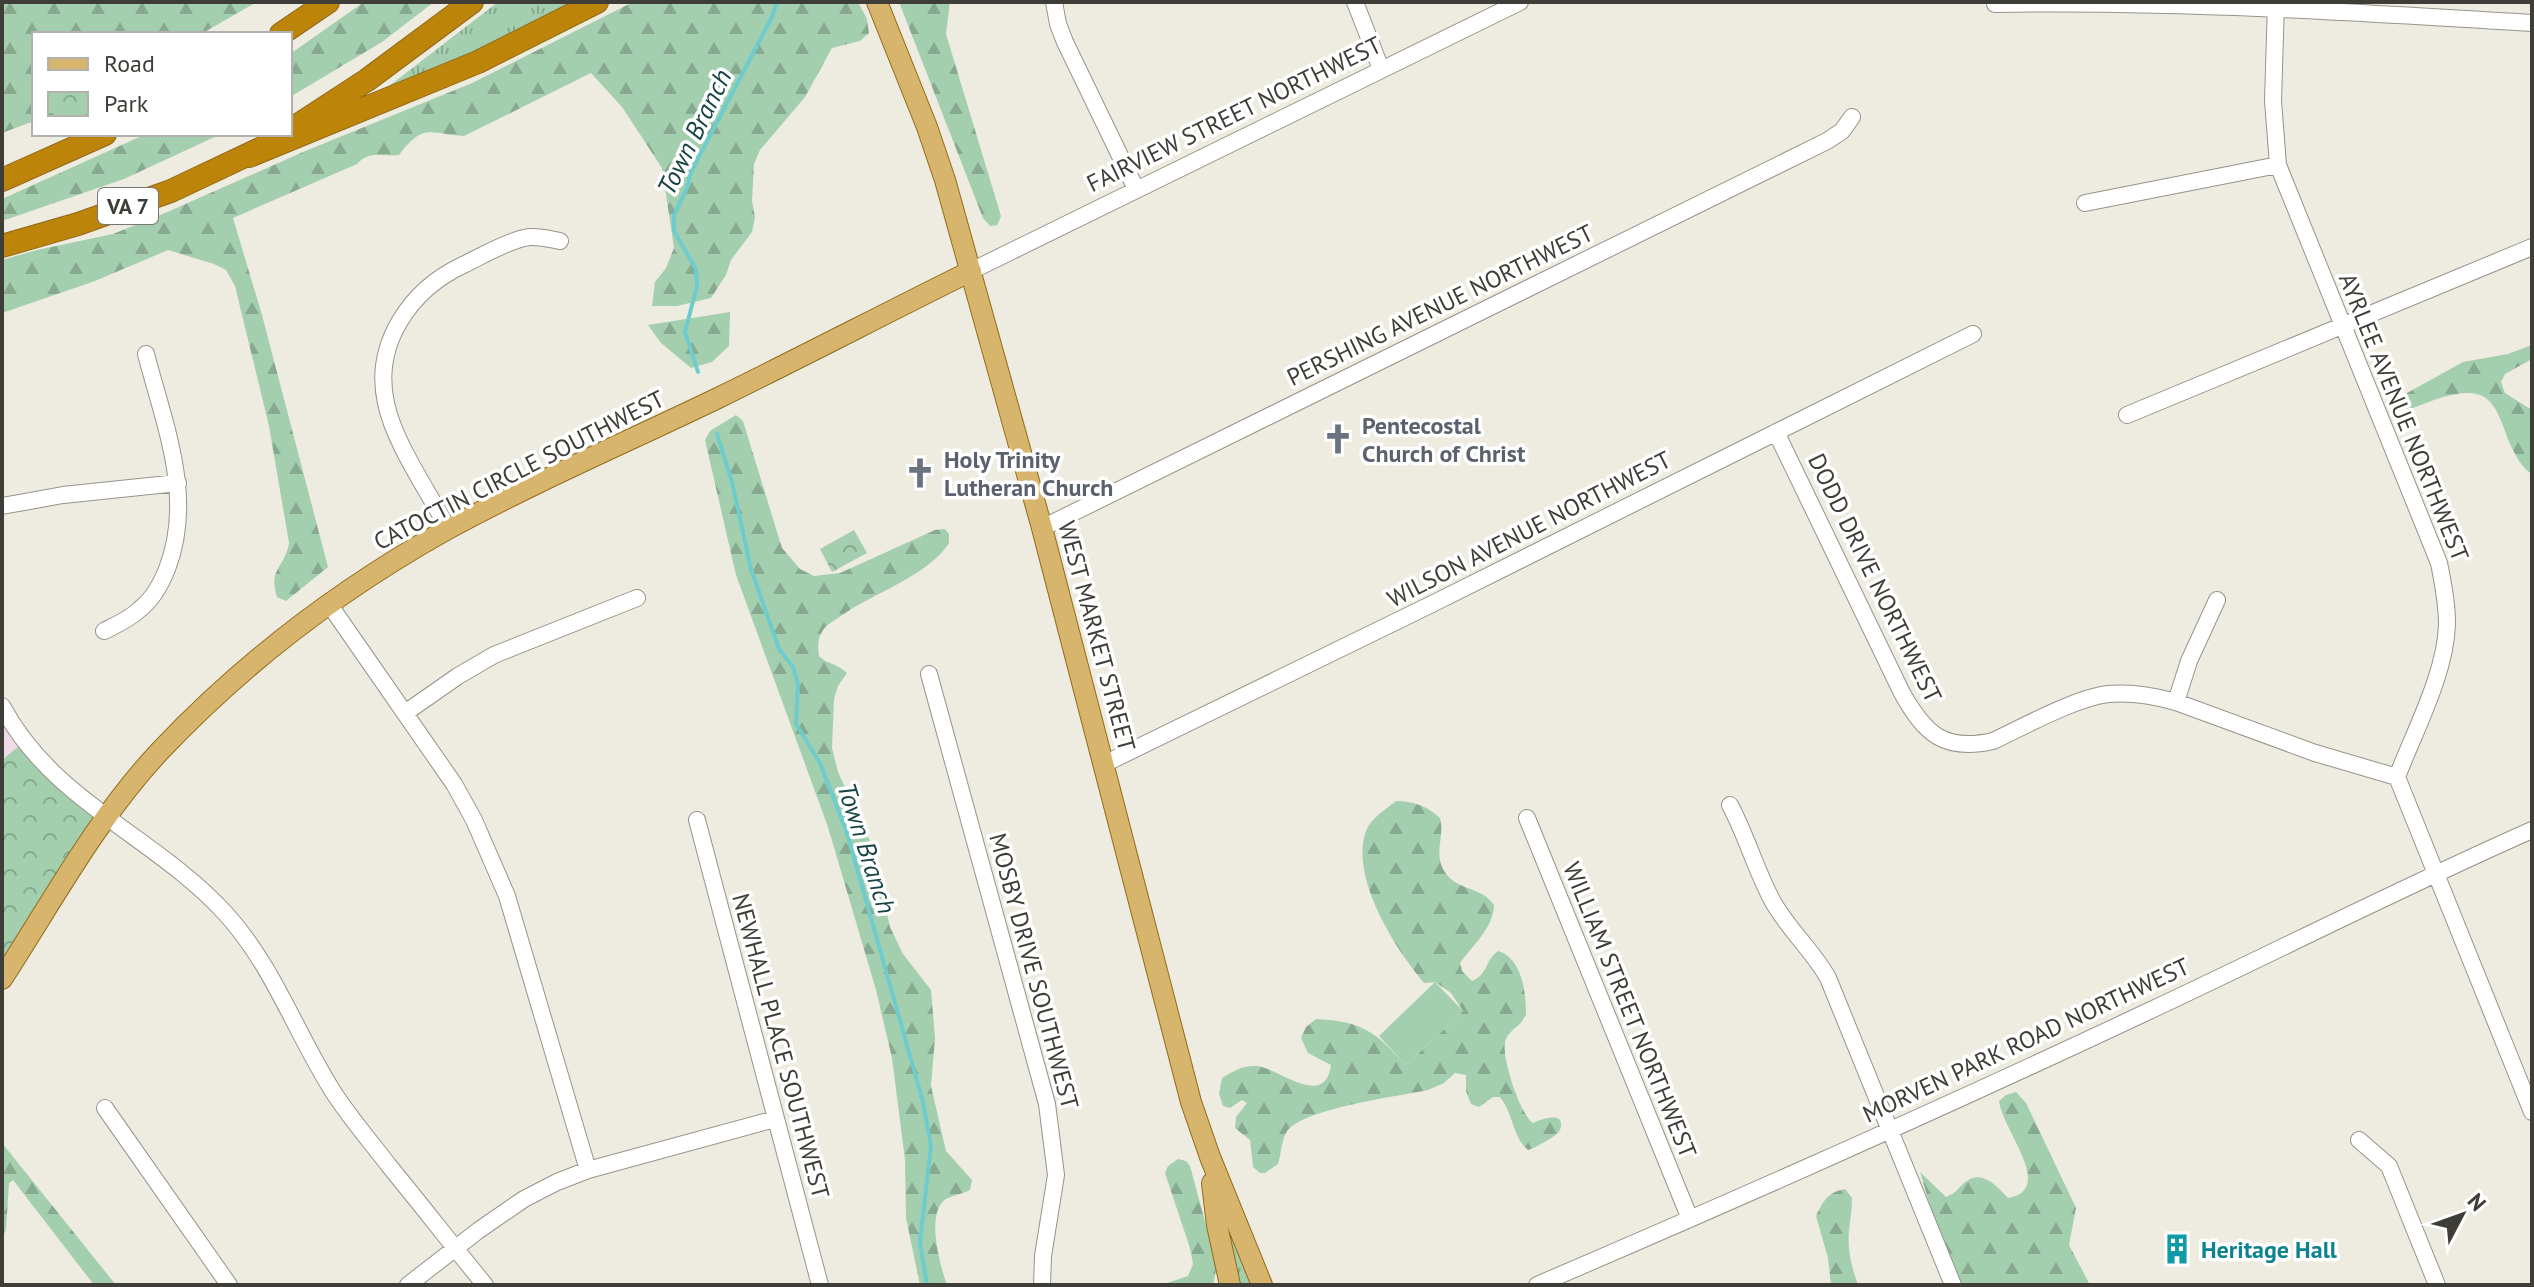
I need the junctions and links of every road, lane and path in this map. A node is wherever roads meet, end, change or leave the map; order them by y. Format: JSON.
{"nodes":[{"id":1,"x":328,"y":2,"type":"edge"},
{"id":2,"x":472,"y":2,"type":"edge"},
{"id":3,"x":597,"y":2,"type":"edge"},
{"id":4,"x":877,"y":2,"type":"edge"},
{"id":5,"x":1054,"y":2,"type":"edge"},
{"id":6,"x":1355,"y":2,"type":"edge"},
{"id":7,"x":1520,"y":2,"type":"edge"},
{"id":8,"x":1995,"y":4,"type":"edge"},
{"id":9,"x":2276,"y":5,"type":"edge"},
{"id":10,"x":2532,"y":23,"type":"edge"},
{"id":11,"x":284,"y":32,"type":"edge"},
{"id":12,"x":1381,"y":69,"type":"junction"},
{"id":13,"x":1852,"y":117,"type":"dead end"},
{"id":14,"x":292,"y":129,"type":"edge"},
{"id":15,"x":101,"y":136,"type":"edge"},
{"id":16,"x":280,"y":136,"type":"edge"},
{"id":17,"x":249,"y":156,"type":"junction"},
{"id":18,"x":2278,"y":165,"type":"junction"},
{"id":19,"x":2,"y":180,"type":"edge"},
{"id":20,"x":1136,"y":189,"type":"junction"},
{"id":21,"x":2085,"y":203,"type":"dead end"},
{"id":22,"x":560,"y":241,"type":"dead end"},
{"id":23,"x":2,"y":246,"type":"edge"},
{"id":24,"x":2532,"y":247,"type":"edge"},
{"id":25,"x":971,"y":271,"type":"junction"},
{"id":26,"x":2342,"y":324,"type":"junction"},
{"id":27,"x":1973,"y":334,"type":"dead end"},
{"id":28,"x":146,"y":354,"type":"dead end"},
{"id":29,"x":2127,"y":415,"type":"dead end"},
{"id":30,"x":1776,"y":432,"type":"junction"},
{"id":31,"x":178,"y":483,"type":"junction"},
{"id":32,"x":2,"y":506,"type":"edge"},
{"id":33,"x":1042,"y":528,"type":"junction"},
{"id":34,"x":448,"y":529,"type":"junction"},
{"id":35,"x":637,"y":598,"type":"dead end"},
{"id":36,"x":2217,"y":600,"type":"dead end"},
{"id":37,"x":329,"y":604,"type":"junction"},
{"id":38,"x":104,"y":631,"type":"dead end"},
{"id":39,"x":929,"y":674,"type":"dead end"},
{"id":40,"x":2176,"y":702,"type":"junction"},
{"id":41,"x":2,"y":706,"type":"edge"},
{"id":42,"x":405,"y":713,"type":"junction"},
{"id":43,"x":1104,"y":764,"type":"junction"},
{"id":44,"x":2397,"y":777,"type":"junction"},
{"id":45,"x":1730,"y":805,"type":"dead end"},
{"id":46,"x":106,"y":818,"type":"junction"},
{"id":47,"x":1527,"y":818,"type":"dead end"},
{"id":48,"x":697,"y":820,"type":"dead end"},
{"id":49,"x":2532,"y":830,"type":"edge"},
{"id":50,"x":2437,"y":873,"type":"junction"},
{"id":51,"x":2,"y":979,"type":"edge"},
{"id":52,"x":105,"y":1108,"type":"dead end"},
{"id":53,"x":2532,"y":1112,"type":"edge"},
{"id":54,"x":775,"y":1119,"type":"junction"},
{"id":55,"x":1887,"y":1130,"type":"junction"},
{"id":56,"x":2359,"y":1140,"type":"dead end"},
{"id":57,"x":1210,"y":1157,"type":"junction"},
{"id":58,"x":588,"y":1170,"type":"junction"},
{"id":59,"x":1690,"y":1219,"type":"junction"},
{"id":60,"x":455,"y":1249,"type":"junction"},
{"id":61,"x":229,"y":1285,"type":"edge"},
{"id":62,"x":408,"y":1285,"type":"edge"},
{"id":63,"x":485,"y":1285,"type":"edge"},
{"id":64,"x":820,"y":1285,"type":"edge"},
{"id":65,"x":1042,"y":1285,"type":"edge"},
{"id":66,"x":1230,"y":1285,"type":"edge"},
{"id":67,"x":1262,"y":1285,"type":"edge"},
{"id":68,"x":1537,"y":1285,"type":"edge"},
{"id":69,"x":1953,"y":1285,"type":"edge"},
{"id":70,"x":2437,"y":1285,"type":"edge"}],
"edges":[{"from":1,"to":11,"type":"highway"},
{"from":2,"to":14,"type":"highway"},
{"from":3,"to":17,"type":"highway"},
{"from":4,"to":25,"type":"main road","name":"WEST MARKET STREET"},
{"from":5,"to":20,"type":"street"},
{"from":6,"to":12,"type":"street"},
{"from":7,"to":12,"type":"street","name":"FAIRVIEW STREET NORTHWEST"},
{"from":8,"to":9,"type":"street"},
{"from":9,"to":10,"type":"street"},
{"from":9,"to":18,"type":"street","name":"AYRLEE AVENUE NORTHWEST"},
{"from":12,"to":20,"type":"street","name":"FAIRVIEW STREET NORTHWEST"},
{"from":13,"to":33,"type":"street","name":"PERSHING AVENUE NORTHWEST"},
{"from":15,"to":19,"type":"highway"},
{"from":16,"to":17,"type":"highway","number":"VA 7"},
{"from":17,"to":23,"type":"highway","number":"VA 7"},
{"from":18,"to":21,"type":"street"},
{"from":18,"to":26,"type":"street","name":"AYRLEE AVENUE NORTHWEST"},
{"from":20,"to":25,"type":"street","name":"FAIRVIEW STREET NORTHWEST"},
{"from":22,"to":34,"type":"street"},
{"from":24,"to":26,"type":"street"},
{"from":25,"to":33,"type":"main road","name":"WEST MARKET STREET"},
{"from":25,"to":34,"type":"main road","name":"CATOCTIN CIRCLE SOUTHWEST"},
{"from":26,"to":29,"type":"street"},
{"from":26,"to":44,"type":"street","name":"AYRLEE AVENUE NORTHWEST"},
{"from":27,"to":30,"type":"street","name":"WILSON AVENUE NORTHWEST"},
{"from":28,"to":31,"type":"street"},
{"from":30,"to":40,"type":"street","name":"DODD DRIVE NORTHWEST"},
{"from":30,"to":43,"type":"street","name":"WILSON AVENUE NORTHWEST"},
{"from":31,"to":32,"type":"street"},
{"from":31,"to":38,"type":"street"},
{"from":33,"to":43,"type":"main road","name":"WEST MARKET STREET"},
{"from":34,"to":37,"type":"main road","name":"CATOCTIN CIRCLE SOUTHWEST"},
{"from":35,"to":42,"type":"street"},
{"from":36,"to":40,"type":"street"},
{"from":37,"to":42,"type":"street"},
{"from":37,"to":46,"type":"main road","name":"CATOCTIN CIRCLE SOUTHWEST"},
{"from":39,"to":65,"type":"street","name":"MOSBY DRIVE SOUTHWEST"},
{"from":40,"to":44,"type":"street","name":"DODD DRIVE NORTHWEST"},
{"from":41,"to":46,"type":"street"},
{"from":42,"to":58,"type":"street"},
{"from":43,"to":57,"type":"main road","name":"WEST MARKET STREET"},
{"from":44,"to":50,"type":"street"},
{"from":45,"to":55,"type":"street"},
{"from":46,"to":51,"type":"main road","name":"CATOCTIN CIRCLE SOUTHWEST"},
{"from":46,"to":60,"type":"street"},
{"from":47,"to":59,"type":"street","name":"WILLIAM STREET NORTHWEST"},
{"from":48,"to":54,"type":"street","name":"NEWHALL PLACE SOUTHWEST"},
{"from":49,"to":50,"type":"street","name":"MORVEN PARK ROAD NORTHWEST"},
{"from":50,"to":53,"type":"street"},
{"from":50,"to":55,"type":"street","name":"MORVEN PARK ROAD NORTHWEST"},
{"from":52,"to":61,"type":"street"},
{"from":54,"to":58,"type":"street"},
{"from":54,"to":64,"type":"street","name":"NEWHALL PLACE SOUTHWEST"},
{"from":55,"to":59,"type":"street","name":"MORVEN PARK ROAD NORTHWEST"},
{"from":55,"to":69,"type":"street"},
{"from":56,"to":70,"type":"street"},
{"from":57,"to":66,"type":"main road"},
{"from":57,"to":67,"type":"main road","name":"WEST MARKET STREET"},
{"from":58,"to":60,"type":"street"},
{"from":59,"to":68,"type":"street","name":"MORVEN PARK ROAD NORTHWEST"},
{"from":60,"to":62,"type":"street"},
{"from":60,"to":63,"type":"street"}]}
